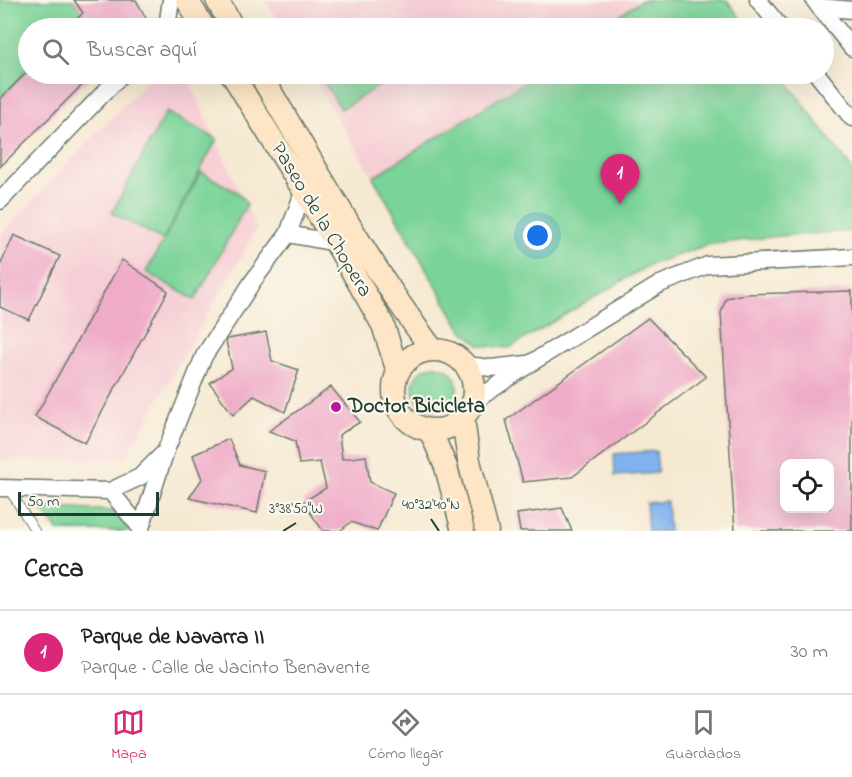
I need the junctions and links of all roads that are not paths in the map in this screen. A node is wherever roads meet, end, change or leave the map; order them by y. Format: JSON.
{"nodes":[{"id":1,"x":171,"y":0,"type":"edge"},
{"id":2,"x":187,"y":0,"type":"edge"},
{"id":3,"x":217,"y":0,"type":"edge"},
{"id":4,"x":758,"y":0,"type":"edge"},
{"id":5,"x":817,"y":3,"type":"edge"},
{"id":6,"x":852,"y":10,"type":"edge"},
{"id":7,"x":168,"y":18,"type":"edge"},
{"id":8,"x":198,"y":18,"type":"edge"},
{"id":9,"x":227,"y":18,"type":"edge"},
{"id":10,"x":773,"y":18,"type":"edge"},
{"id":11,"x":829,"y":18,"type":"edge"},
{"id":12,"x":834,"y":25,"type":"edge"},
{"id":13,"x":852,"y":48,"type":"edge"},
{"id":14,"x":112,"y":84,"type":"edge"},
{"id":15,"x":238,"y":84,"type":"edge"},
{"id":16,"x":266,"y":84,"type":"edge"},
{"id":17,"x":825,"y":84,"type":"edge"},
{"id":18,"x":852,"y":118,"type":"edge"},
{"id":19,"x":304,"y":190,"type":"junction"},
{"id":20,"x":0,"y":201,"type":"edge"},
{"id":21,"x":288,"y":234,"type":"junction"},
{"id":22,"x":336,"y":243,"type":"junction"},
{"id":23,"x":852,"y":257,"type":"edge"},
{"id":24,"x":432,"y":349,"type":"junction"},
{"id":25,"x":531,"y":363,"type":"junction"},
{"id":26,"x":467,"y":365,"type":"junction"},
{"id":27,"x":398,"y":372,"type":"junction"},
{"id":28,"x":468,"y":411,"type":"junction"},
{"id":29,"x":430,"y":430,"type":"junction"},
{"id":30,"x":166,"y":450,"type":"junction"},
{"id":31,"x":4,"y":488,"type":"edge"},
{"id":32,"x":110,"y":491,"type":"junction"},
{"id":33,"x":140,"y":528,"type":"edge"},
{"id":34,"x":35,"y":531,"type":"edge"},
{"id":35,"x":463,"y":531,"type":"edge"},
{"id":36,"x":487,"y":531,"type":"edge"}],
"edges":[{"from":1,"to":7,"type":"street"},
{"from":2,"to":8,"type":"main road"},
{"from":3,"to":9,"type":"main road"},
{"from":4,"to":10,"type":"street"},
{"from":5,"to":6,"type":"street"},
{"from":5,"to":11,"type":"street"},
{"from":12,"to":13,"type":"street"},
{"from":14,"to":20,"type":"street"},
{"from":15,"to":19,"type":"main road","name":"Paseo de la Chopera"},
{"from":16,"to":24,"type":"main road","name":"Paseo de la Chopera"},
{"from":17,"to":18,"type":"street"},
{"from":19,"to":21,"type":"street"},
{"from":19,"to":22,"type":"main road","name":"Paseo de la Chopera"},
{"from":21,"to":22,"type":"street"},
{"from":21,"to":30,"type":"street"},
{"from":22,"to":27,"type":"main road","name":"Paseo de la Chopera"},
{"from":23,"to":25,"type":"street"},
{"from":24,"to":26,"type":"main road"},
{"from":24,"to":27,"type":"main road"},
{"from":25,"to":26,"type":"street"},
{"from":25,"to":28,"type":"street"},
{"from":26,"to":28,"type":"main road"},
{"from":27,"to":29,"type":"main road"},
{"from":28,"to":29,"type":"main road"},
{"from":28,"to":36,"type":"main road"},
{"from":29,"to":35,"type":"main road"},
{"from":30,"to":32,"type":"street"},
{"from":30,"to":33,"type":"street"},
{"from":31,"to":32,"type":"street"},
{"from":31,"to":34,"type":"lane"},
{"from":32,"to":33,"type":"street"}]}
